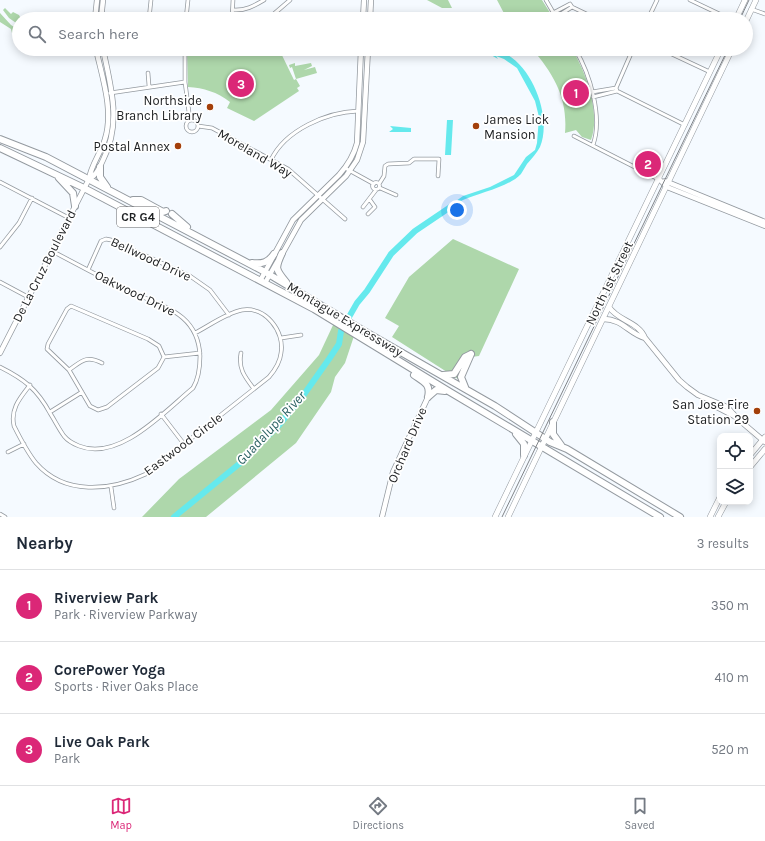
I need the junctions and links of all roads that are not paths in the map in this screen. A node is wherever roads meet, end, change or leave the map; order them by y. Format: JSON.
{"nodes":[{"id":1,"x":97,"y":0,"type":"edge"},
{"id":2,"x":103,"y":0,"type":"edge"},
{"id":3,"x":150,"y":0,"type":"edge"},
{"id":4,"x":188,"y":0,"type":"edge"},
{"id":5,"x":233,"y":0,"type":"edge"},
{"id":6,"x":264,"y":0,"type":"edge"},
{"id":7,"x":290,"y":0,"type":"edge"},
{"id":8,"x":364,"y":0,"type":"edge"},
{"id":9,"x":371,"y":0,"type":"edge"},
{"id":10,"x":546,"y":0,"type":"edge"},
{"id":11,"x":657,"y":0,"type":"edge"},
{"id":12,"x":690,"y":0,"type":"edge"},
{"id":13,"x":745,"y":0,"type":"edge"},
{"id":14,"x":756,"y":0,"type":"edge"},
{"id":15,"x":571,"y":4,"type":"edge"},
{"id":16,"x":752,"y":9,"type":"junction"},
{"id":17,"x":233,"y":10,"type":"joint"},
{"id":18,"x":96,"y":12,"type":"edge"},
{"id":19,"x":102,"y":12,"type":"edge"},
{"id":20,"x":149,"y":12,"type":"edge"},
{"id":21,"x":187,"y":12,"type":"edge"},
{"id":22,"x":276,"y":12,"type":"edge"},
{"id":23,"x":363,"y":12,"type":"edge"},
{"id":24,"x":370,"y":12,"type":"edge"},
{"id":25,"x":552,"y":12,"type":"edge"},
{"id":26,"x":555,"y":12,"type":"edge"},
{"id":27,"x":562,"y":12,"type":"edge"},
{"id":28,"x":585,"y":12,"type":"edge"},
{"id":29,"x":651,"y":12,"type":"edge"},
{"id":30,"x":715,"y":12,"type":"edge"},
{"id":31,"x":739,"y":12,"type":"edge"},
{"id":32,"x":750,"y":12,"type":"edge"},
{"id":33,"x":765,"y":14,"type":"edge"},
{"id":34,"x":98,"y":56,"type":"edge"},
{"id":35,"x":104,"y":56,"type":"edge"},
{"id":36,"x":185,"y":56,"type":"edge"},
{"id":37,"x":361,"y":56,"type":"edge"},
{"id":38,"x":368,"y":56,"type":"edge"},
{"id":39,"x":579,"y":56,"type":"edge"},
{"id":40,"x":631,"y":56,"type":"edge"},
{"id":41,"x":676,"y":56,"type":"edge"},
{"id":42,"x":718,"y":56,"type":"edge"},
{"id":43,"x":729,"y":56,"type":"edge"},
{"id":44,"x":710,"y":72,"type":"junction"},
{"id":45,"x":148,"y":73,"type":"dead end"},
{"id":46,"x":185,"y":82,"type":"junction"},
{"id":47,"x":149,"y":86,"type":"junction"},
{"id":48,"x":616,"y":89,"type":"junction"},
{"id":49,"x":112,"y":92,"type":"junction"},
{"id":50,"x":592,"y":92,"type":"junction"},
{"id":51,"x":106,"y":93,"type":"junction"},
{"id":52,"x":593,"y":97,"type":"junction"},
{"id":53,"x":359,"y":111,"type":"junction"},
{"id":54,"x":190,"y":120,"type":"junction"},
{"id":55,"x":686,"y":125,"type":"junction"},
{"id":56,"x":198,"y":126,"type":"junction"},
{"id":57,"x":574,"y":136,"type":"dead end"},
{"id":58,"x":0,"y":139,"type":"edge"},
{"id":59,"x":593,"y":145,"type":"junction"},
{"id":60,"x":0,"y":148,"type":"edge"},
{"id":61,"x":271,"y":160,"type":"junction"},
{"id":62,"x":100,"y":166,"type":"junction"},
{"id":63,"x":348,"y":170,"type":"junction"},
{"id":64,"x":55,"y":174,"type":"junction"},
{"id":65,"x":438,"y":176,"type":"dead end"},
{"id":66,"x":89,"y":179,"type":"junction"},
{"id":67,"x":659,"y":179,"type":"junction"},
{"id":68,"x":0,"y":182,"type":"edge"},
{"id":69,"x":374,"y":184,"type":"junction"},
{"id":70,"x":668,"y":185,"type":"junction"},
{"id":71,"x":378,"y":187,"type":"junction"},
{"id":72,"x":84,"y":188,"type":"junction"},
{"id":73,"x":110,"y":189,"type":"junction"},
{"id":74,"x":317,"y":195,"type":"junction"},
{"id":75,"x":396,"y":195,"type":"dead end"},
{"id":76,"x":32,"y":198,"type":"junction"},
{"id":77,"x":321,"y":199,"type":"junction"},
{"id":78,"x":131,"y":200,"type":"junction"},
{"id":79,"x":370,"y":200,"type":"junction"},
{"id":80,"x":75,"y":206,"type":"junction"},
{"id":81,"x":363,"y":207,"type":"dead end"},
{"id":82,"x":368,"y":214,"type":"dead end"},
{"id":83,"x":69,"y":218,"type":"junction"},
{"id":84,"x":345,"y":220,"type":"dead end"},
{"id":85,"x":765,"y":222,"type":"edge"},
{"id":86,"x":765,"y":226,"type":"edge"},
{"id":87,"x":192,"y":232,"type":"junction"},
{"id":88,"x":0,"y":247,"type":"edge"},
{"id":89,"x":52,"y":251,"type":"junction"},
{"id":90,"x":282,"y":253,"type":"junction"},
{"id":91,"x":274,"y":254,"type":"junction"},
{"id":92,"x":249,"y":263,"type":"junction"},
{"id":93,"x":88,"y":270,"type":"junction"},
{"id":94,"x":268,"y":273,"type":"junction"},
{"id":95,"x":0,"y":282,"type":"edge"},
{"id":96,"x":263,"y":282,"type":"junction"},
{"id":97,"x":288,"y":285,"type":"junction"},
{"id":98,"x":28,"y":297,"type":"junction"},
{"id":99,"x":609,"y":307,"type":"junction"},
{"id":100,"x":229,"y":315,"type":"junction"},
{"id":101,"x":337,"y":319,"type":"junction"},
{"id":102,"x":603,"y":319,"type":"junction"},
{"id":103,"x":194,"y":333,"type":"junction"},
{"id":104,"x":362,"y":334,"type":"junction"},
{"id":105,"x":301,"y":335,"type":"dead end"},
{"id":106,"x":281,"y":338,"type":"junction"},
{"id":107,"x":645,"y":338,"type":"junction"},
{"id":108,"x":0,"y":353,"type":"edge"},
{"id":109,"x":200,"y":353,"type":"junction"},
{"id":110,"x":241,"y":353,"type":"dead end"},
{"id":111,"x":164,"y":356,"type":"junction"},
{"id":112,"x":102,"y":363,"type":"dead end"},
{"id":113,"x":405,"y":364,"type":"junction"},
{"id":114,"x":0,"y":367,"type":"edge"},
{"id":115,"x":69,"y":370,"type":"junction"},
{"id":116,"x":443,"y":375,"type":"junction"},
{"id":117,"x":30,"y":385,"type":"junction"},
{"id":118,"x":466,"y":388,"type":"junction"},
{"id":119,"x":254,"y":389,"type":"junction"},
{"id":120,"x":82,"y":392,"type":"junction"},
{"id":121,"x":450,"y":392,"type":"junction"},
{"id":122,"x":428,"y":397,"type":"junction"},
{"id":123,"x":50,"y":412,"type":"junction"},
{"id":124,"x":161,"y":414,"type":"junction"},
{"id":125,"x":553,"y":422,"type":"junction"},
{"id":126,"x":512,"y":429,"type":"junction"},
{"id":127,"x":535,"y":431,"type":"junction"},
{"id":128,"x":546,"y":438,"type":"junction"},
{"id":129,"x":531,"y":440,"type":"junction"},
{"id":130,"x":764,"y":440,"type":"edge"},
{"id":131,"x":24,"y":444,"type":"junction"},
{"id":132,"x":184,"y":444,"type":"junction"},
{"id":133,"x":542,"y":447,"type":"junction"},
{"id":134,"x":567,"y":449,"type":"junction"},
{"id":135,"x":765,"y":449,"type":"edge"},
{"id":136,"x":8,"y":452,"type":"dead end"},
{"id":137,"x":753,"y":452,"type":"edge"},
{"id":138,"x":524,"y":456,"type":"junction"},
{"id":139,"x":753,"y":463,"type":"edge"},
{"id":140,"x":111,"y":487,"type":"junction"},
{"id":141,"x":717,"y":503,"type":"edge"},
{"id":142,"x":724,"y":505,"type":"edge"},
{"id":143,"x":114,"y":508,"type":"dead end"},
{"id":144,"x":0,"y":514,"type":"edge"},
{"id":145,"x":678,"y":516,"type":"edge"},
{"id":146,"x":5,"y":517,"type":"edge"},
{"id":147,"x":382,"y":517,"type":"edge"},
{"id":148,"x":495,"y":517,"type":"edge"},
{"id":149,"x":508,"y":517,"type":"edge"},
{"id":150,"x":660,"y":517,"type":"edge"},
{"id":151,"x":685,"y":517,"type":"edge"},
{"id":152,"x":710,"y":517,"type":"edge"},
{"id":153,"x":718,"y":517,"type":"edge"}],
"edges":[{"from":1,"to":18,"type":"main road"},
{"from":2,"to":19,"type":"main road"},
{"from":3,"to":20,"type":"street"},
{"from":4,"to":21,"type":"street"},
{"from":5,"to":17,"type":"street"},
{"from":6,"to":17,"type":"street"},
{"from":7,"to":22,"type":"street"},
{"from":8,"to":23,"type":"main road"},
{"from":9,"to":24,"type":"main road"},
{"from":10,"to":25,"type":"street"},
{"from":11,"to":29,"type":"street"},
{"from":12,"to":30,"type":"street"},
{"from":13,"to":31,"type":"main road"},
{"from":14,"to":16,"type":"main road"},
{"from":15,"to":26,"type":"street"},
{"from":15,"to":27,"type":"street"},
{"from":15,"to":28,"type":"street"},
{"from":16,"to":32,"type":"main road"},
{"from":16,"to":33,"type":"street"},
{"from":34,"to":51,"type":"main road"},
{"from":35,"to":49,"type":"main road"},
{"from":36,"to":46,"type":"street"},
{"from":37,"to":53,"type":"main road"},
{"from":38,"to":63,"type":"main road"},
{"from":39,"to":50,"type":"street"},
{"from":40,"to":48,"type":"street"},
{"from":41,"to":44,"type":"street"},
{"from":42,"to":44,"type":"main road","name":"North 1st Street"},
{"from":43,"to":70,"type":"main road","name":"North 1st Street"},
{"from":44,"to":55,"type":"main road","name":"North 1st Street"},
{"from":45,"to":47,"type":"street"},
{"from":46,"to":47,"type":"street"},
{"from":46,"to":54,"type":"street"},
{"from":47,"to":49,"type":"street"},
{"from":48,"to":50,"type":"street"},
{"from":48,"to":52,"type":"street"},
{"from":48,"to":55,"type":"street"},
{"from":49,"to":51,"type":"street"},
{"from":49,"to":62,"type":"main road"},
{"from":50,"to":52,"type":"street"},
{"from":51,"to":66,"type":"main road"},
{"from":52,"to":59,"type":"street"},
{"from":53,"to":61,"type":"street"},
{"from":53,"to":63,"type":"main road"},
{"from":54,"to":56,"type":"street"},
{"from":54,"to":56,"type":"street"},
{"from":55,"to":67,"type":"main road","name":"North 1st Street"},
{"from":56,"to":61,"type":"street","name":"Moreland Way"},
{"from":57,"to":59,"type":"street"},
{"from":58,"to":66,"type":"highway","name":"Montague Expressway","number":"CR G4"},
{"from":59,"to":67,"type":"street"},
{"from":60,"to":64,"type":"highway","name":"Montague Expressway","number":"CR G4"},
{"from":61,"to":74,"type":"street","name":"Moreland Way"},
{"from":62,"to":66,"type":"main road"},
{"from":62,"to":73,"type":"highway"},
{"from":63,"to":69,"type":"street"},
{"from":63,"to":74,"type":"main road"},
{"from":63,"to":77,"type":"main road"},
{"from":64,"to":72,"type":"highway","name":"Montague Expressway","number":"CR G4"},
{"from":64,"to":80,"type":"highway"},
{"from":65,"to":71,"type":"street"},
{"from":66,"to":72,"type":"main road","name":"De La Cruz Boulevard"},
{"from":66,"to":73,"type":"highway","name":"Montague Expressway","number":"CR G4"},
{"from":67,"to":70,"type":"main road"},
{"from":67,"to":127,"type":"main road","name":"North 1st Street"},
{"from":68,"to":76,"type":"street"},
{"from":69,"to":71,"type":"street"},
{"from":69,"to":71,"type":"street"},
{"from":70,"to":85,"type":"main road"},
{"from":70,"to":86,"type":"main road"},
{"from":70,"to":99,"type":"main road","name":"North 1st Street"},
{"from":71,"to":75,"type":"street"},
{"from":71,"to":79,"type":"street"},
{"from":72,"to":80,"type":"main road","name":"De La Cruz Boulevard"},
{"from":72,"to":96,"type":"highway","name":"Montague Expressway","number":"CR G4"},
{"from":73,"to":78,"type":"highway","name":"Montague Expressway","number":"CR G4"},
{"from":74,"to":77,"type":"street","name":"Moreland Way"},
{"from":74,"to":91,"type":"main road"},
{"from":76,"to":83,"type":"street"},
{"from":76,"to":88,"type":"street"},
{"from":77,"to":84,"type":"street","name":"Moreland Way"},
{"from":77,"to":90,"type":"main road"},
{"from":78,"to":87,"type":"highway","name":"Montague Expressway","number":"CR G4"},
{"from":78,"to":87,"type":"highway"},
{"from":79,"to":81,"type":"street"},
{"from":79,"to":82,"type":"street"},
{"from":80,"to":83,"type":"main road","name":"De La Cruz Boulevard"},
{"from":83,"to":89,"type":"main road","name":"De La Cruz Boulevard"},
{"from":87,"to":92,"type":"highway","name":"Montague Expressway","number":"CR G4"},
{"from":89,"to":93,"type":"street","name":"Oakwood Drive"},
{"from":89,"to":98,"type":"main road","name":"De La Cruz Boulevard"},
{"from":90,"to":94,"type":"main road"},
{"from":90,"to":97,"type":"highway"},
{"from":91,"to":92,"type":"highway"},
{"from":91,"to":94,"type":"main road"},
{"from":92,"to":94,"type":"highway","name":"Montague Expressway","number":"CR G4"},
{"from":93,"to":100,"type":"street","name":"Bellwood Drive"},
{"from":93,"to":103,"type":"street","name":"Oakwood Drive"},
{"from":94,"to":96,"type":"main road"},
{"from":94,"to":97,"type":"highway","name":"Montague Expressway","number":"CR G4"},
{"from":95,"to":98,"type":"street"},
{"from":96,"to":101,"type":"highway","name":"Montague Expressway","number":"CR G4"},
{"from":97,"to":101,"type":"highway","name":"Montague Expressway","number":"CR G4"},
{"from":98,"to":108,"type":"main road","name":"De La Cruz Boulevard"},
{"from":99,"to":102,"type":"main road","name":"North 1st Street"},
{"from":99,"to":107,"type":"main road"},
{"from":100,"to":103,"type":"street"},
{"from":100,"to":106,"type":"street"},
{"from":101,"to":104,"type":"highway","name":"Montague Expressway","number":"CR G4"},
{"from":102,"to":107,"type":"main road"},
{"from":102,"to":125,"type":"main road","name":"North 1st Street"},
{"from":103,"to":109,"type":"street","name":"Oakwood Drive"},
{"from":104,"to":113,"type":"highway","name":"Montague Expressway","number":"CR G4"},
{"from":104,"to":116,"type":"highway","name":"Montague Expressway","number":"CR G4"},
{"from":105,"to":106,"type":"street"},
{"from":106,"to":119,"type":"street","name":"Eastwood Circle"},
{"from":107,"to":130,"type":"main road"},
{"from":109,"to":111,"type":"street"},
{"from":109,"to":124,"type":"street","name":"Oakwood Drive"},
{"from":110,"to":119,"type":"street"},
{"from":111,"to":115,"type":"street"},
{"from":111,"to":120,"type":"street"},
{"from":112,"to":115,"type":"street"},
{"from":113,"to":121,"type":"highway","name":"Montague Expressway","number":"CR G4"},
{"from":113,"to":122,"type":"highway"},
{"from":114,"to":117,"type":"street","name":"Oakwood Drive"},
{"from":115,"to":120,"type":"street"},
{"from":116,"to":118,"type":"highway","name":"Montague Expressway","number":"CR G4"},
{"from":116,"to":118,"type":"highway"},
{"from":117,"to":123,"type":"street","name":"Oakwood Drive"},
{"from":117,"to":131,"type":"street","name":"Eastwood Circle"},
{"from":118,"to":127,"type":"highway","name":"Montague Expressway","number":"CR G4"},
{"from":119,"to":132,"type":"street","name":"Eastwood Circle"},
{"from":120,"to":123,"type":"street"},
{"from":121,"to":122,"type":"highway"},
{"from":121,"to":126,"type":"highway","name":"Montague Expressway","number":"CR G4"},
{"from":122,"to":147,"type":"main road","name":"Orchard Drive"},
{"from":123,"to":124,"type":"street","name":"Oakwood Drive"},
{"from":124,"to":132,"type":"street"},
{"from":125,"to":128,"type":"main road","name":"North 1st Street"},
{"from":125,"to":134,"type":"highway"},
{"from":126,"to":129,"type":"highway","name":"Montague Expressway","number":"CR G4"},
{"from":126,"to":138,"type":"highway"},
{"from":127,"to":128,"type":"highway","name":"Montague Expressway","number":"CR G4"},
{"from":127,"to":129,"type":"main road","name":"North 1st Street"},
{"from":128,"to":133,"type":"main road","name":"North 1st Street"},
{"from":128,"to":134,"type":"highway","name":"Montague Expressway","number":"CR G4"},
{"from":129,"to":133,"type":"highway","name":"Montague Expressway","number":"CR G4"},
{"from":129,"to":138,"type":"main road","name":"North 1st Street"},
{"from":130,"to":137,"type":"main road"},
{"from":131,"to":136,"type":"street"},
{"from":131,"to":140,"type":"street","name":"Eastwood Circle"},
{"from":132,"to":140,"type":"street","name":"Eastwood Circle"},
{"from":133,"to":149,"type":"main road","name":"North 1st Street"},
{"from":133,"to":150,"type":"highway","name":"Montague Expressway","number":"CR G4"},
{"from":134,"to":145,"type":"highway","name":"Montague Expressway","number":"CR G4"},
{"from":135,"to":139,"type":"main road"},
{"from":138,"to":148,"type":"main road","name":"North 1st Street"},
{"from":140,"to":143,"type":"street"},
{"from":141,"to":152,"type":"main road"},
{"from":142,"to":153,"type":"main road"},
{"from":144,"to":146,"type":"street"},
{"from":145,"to":151,"type":"highway","name":"Montague Expressway"}]}
